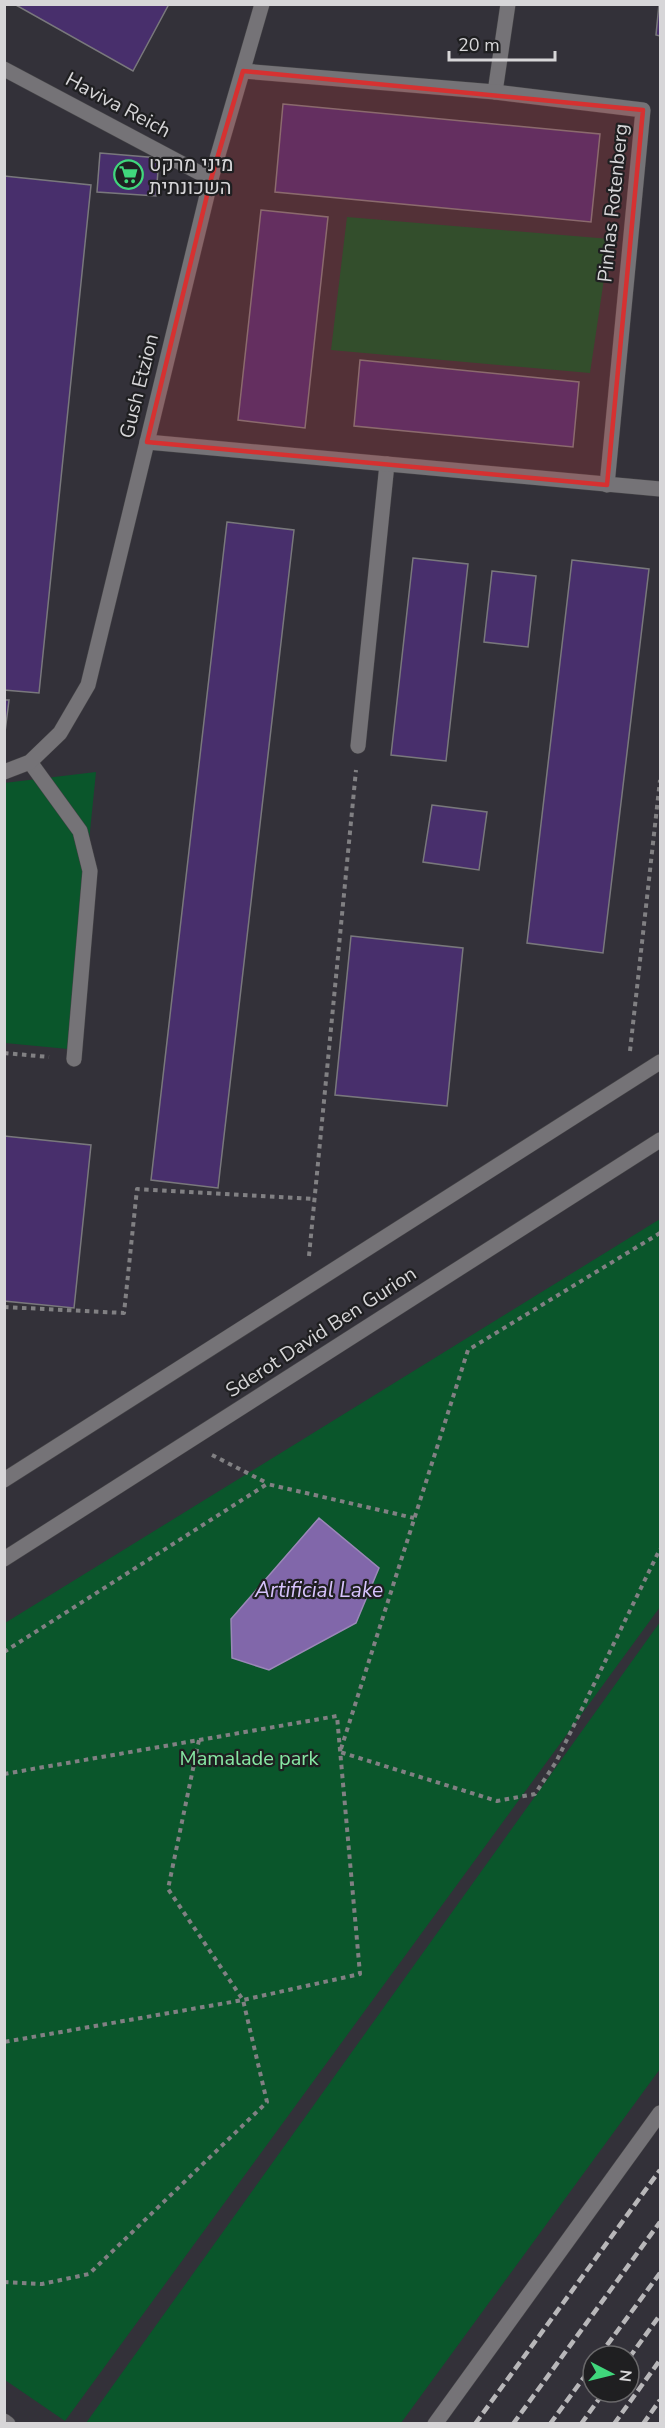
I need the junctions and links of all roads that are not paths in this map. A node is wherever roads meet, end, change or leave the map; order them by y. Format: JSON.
{"nodes":[{"id":1,"x":262,"y":4,"type":"edge"},
{"id":2,"x":508,"y":4,"type":"edge"},
{"id":3,"x":4,"y":69,"type":"edge"},
{"id":4,"x":243,"y":71,"type":"junction"},
{"id":5,"x":495,"y":92,"type":"junction"},
{"id":6,"x":211,"y":179,"type":"junction"},
{"id":7,"x":147,"y":442,"type":"junction"},
{"id":8,"x":387,"y":464,"type":"junction"},
{"id":9,"x":607,"y":485,"type":"junction"},
{"id":10,"x":660,"y":489,"type":"edge"},
{"id":11,"x":358,"y":746,"type":"road end"},
{"id":12,"x":30,"y":762,"type":"junction"},
{"id":13,"x":4,"y":772,"type":"edge"},
{"id":14,"x":74,"y":1059,"type":"road end"},
{"id":15,"x":660,"y":1062,"type":"edge"},
{"id":16,"x":660,"y":1140,"type":"edge"},
{"id":17,"x":4,"y":1480,"type":"edge"},
{"id":18,"x":4,"y":1558,"type":"edge"},
{"id":19,"x":660,"y":2113,"type":"edge"},
{"id":20,"x":435,"y":2424,"type":"edge"}],
"edges":[{"from":1,"to":4,"type":"street","name":"Gush Etzion"},
{"from":2,"to":5,"type":"street"},
{"from":3,"to":6,"type":"street","name":"Haviva Reich"},
{"from":4,"to":5,"type":"street","name":"Pinhas Rotenberg"},
{"from":4,"to":6,"type":"street","name":"Gush Etzion"},
{"from":5,"to":9,"type":"street","name":"Pinhas Rotenberg"},
{"from":6,"to":7,"type":"street","name":"Gush Etzion"},
{"from":7,"to":8,"type":"street"},
{"from":7,"to":12,"type":"street","name":"Gush Etzion"},
{"from":8,"to":9,"type":"street"},
{"from":8,"to":11,"type":"street"},
{"from":9,"to":10,"type":"street"},
{"from":12,"to":13,"type":"street"},
{"from":12,"to":14,"type":"street"},
{"from":15,"to":17,"type":"street"},
{"from":16,"to":18,"type":"street","name":"Sderot David Ben Gurion"},
{"from":19,"to":20,"type":"street"}]}
